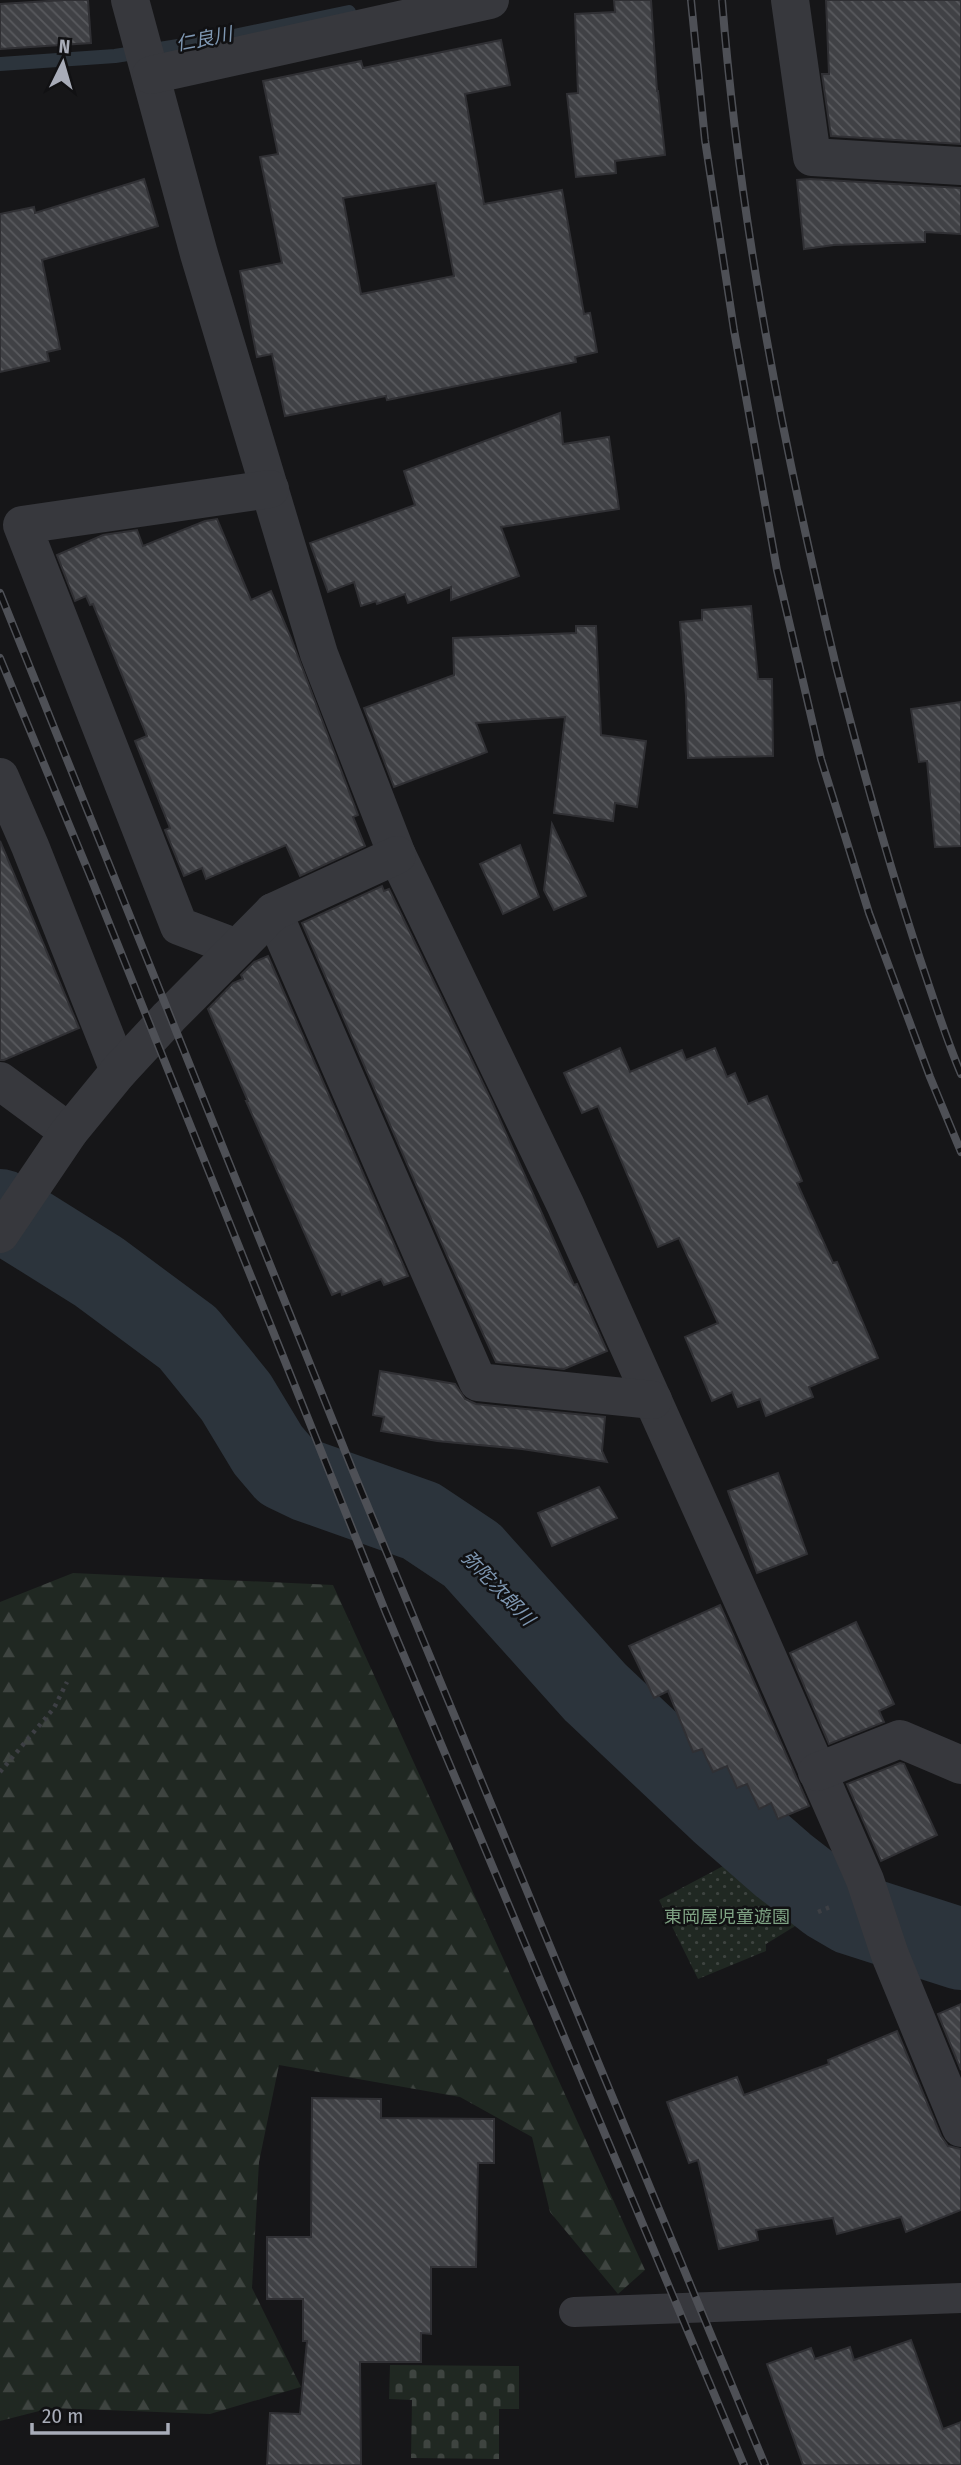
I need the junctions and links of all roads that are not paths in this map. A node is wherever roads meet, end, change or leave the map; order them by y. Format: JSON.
{"nodes":[{"id":1,"x":490,"y":0,"type":"edge"},
{"id":2,"x":790,"y":0,"type":"edge"},
{"id":3,"x":133,"y":11,"type":"edge"},
{"id":4,"x":150,"y":73,"type":"junction"},
{"id":5,"x":961,"y":166,"type":"edge"},
{"id":6,"x":270,"y":489,"type":"junction"},
{"id":7,"x":0,"y":777,"type":"edge"},
{"id":8,"x":15,"y":852,"type":"edge"},
{"id":9,"x":397,"y":855,"type":"junction"},
{"id":10,"x":273,"y":912,"type":"junction"},
{"id":11,"x":237,"y":948,"type":"junction"},
{"id":12,"x":119,"y":1071,"type":"junction"},
{"id":13,"x":0,"y":1082,"type":"edge"},
{"id":14,"x":69,"y":1132,"type":"junction"},
{"id":15,"x":2,"y":1232,"type":"edge"},
{"id":16,"x":653,"y":1400,"type":"junction"},
{"id":17,"x":961,"y":1765,"type":"edge"},
{"id":18,"x":817,"y":1772,"type":"junction"},
{"id":19,"x":961,"y":2128,"type":"edge"},
{"id":20,"x":961,"y":2298,"type":"edge"},
{"id":21,"x":575,"y":2312,"type":"dead end"}],
"edges":[{"from":1,"to":4,"type":"street"},
{"from":2,"to":5,"type":"street"},
{"from":3,"to":4,"type":"street"},
{"from":4,"to":6,"type":"street"},
{"from":6,"to":9,"type":"street"},
{"from":6,"to":11,"type":"street"},
{"from":7,"to":8,"type":"street"},
{"from":8,"to":12,"type":"street"},
{"from":9,"to":10,"type":"street"},
{"from":9,"to":16,"type":"street"},
{"from":10,"to":11,"type":"street"},
{"from":10,"to":16,"type":"street"},
{"from":11,"to":12,"type":"street"},
{"from":12,"to":14,"type":"street"},
{"from":13,"to":14,"type":"street"},
{"from":14,"to":15,"type":"street"},
{"from":16,"to":18,"type":"street"},
{"from":17,"to":18,"type":"street"},
{"from":18,"to":19,"type":"street"},
{"from":20,"to":21,"type":"street"}]}
